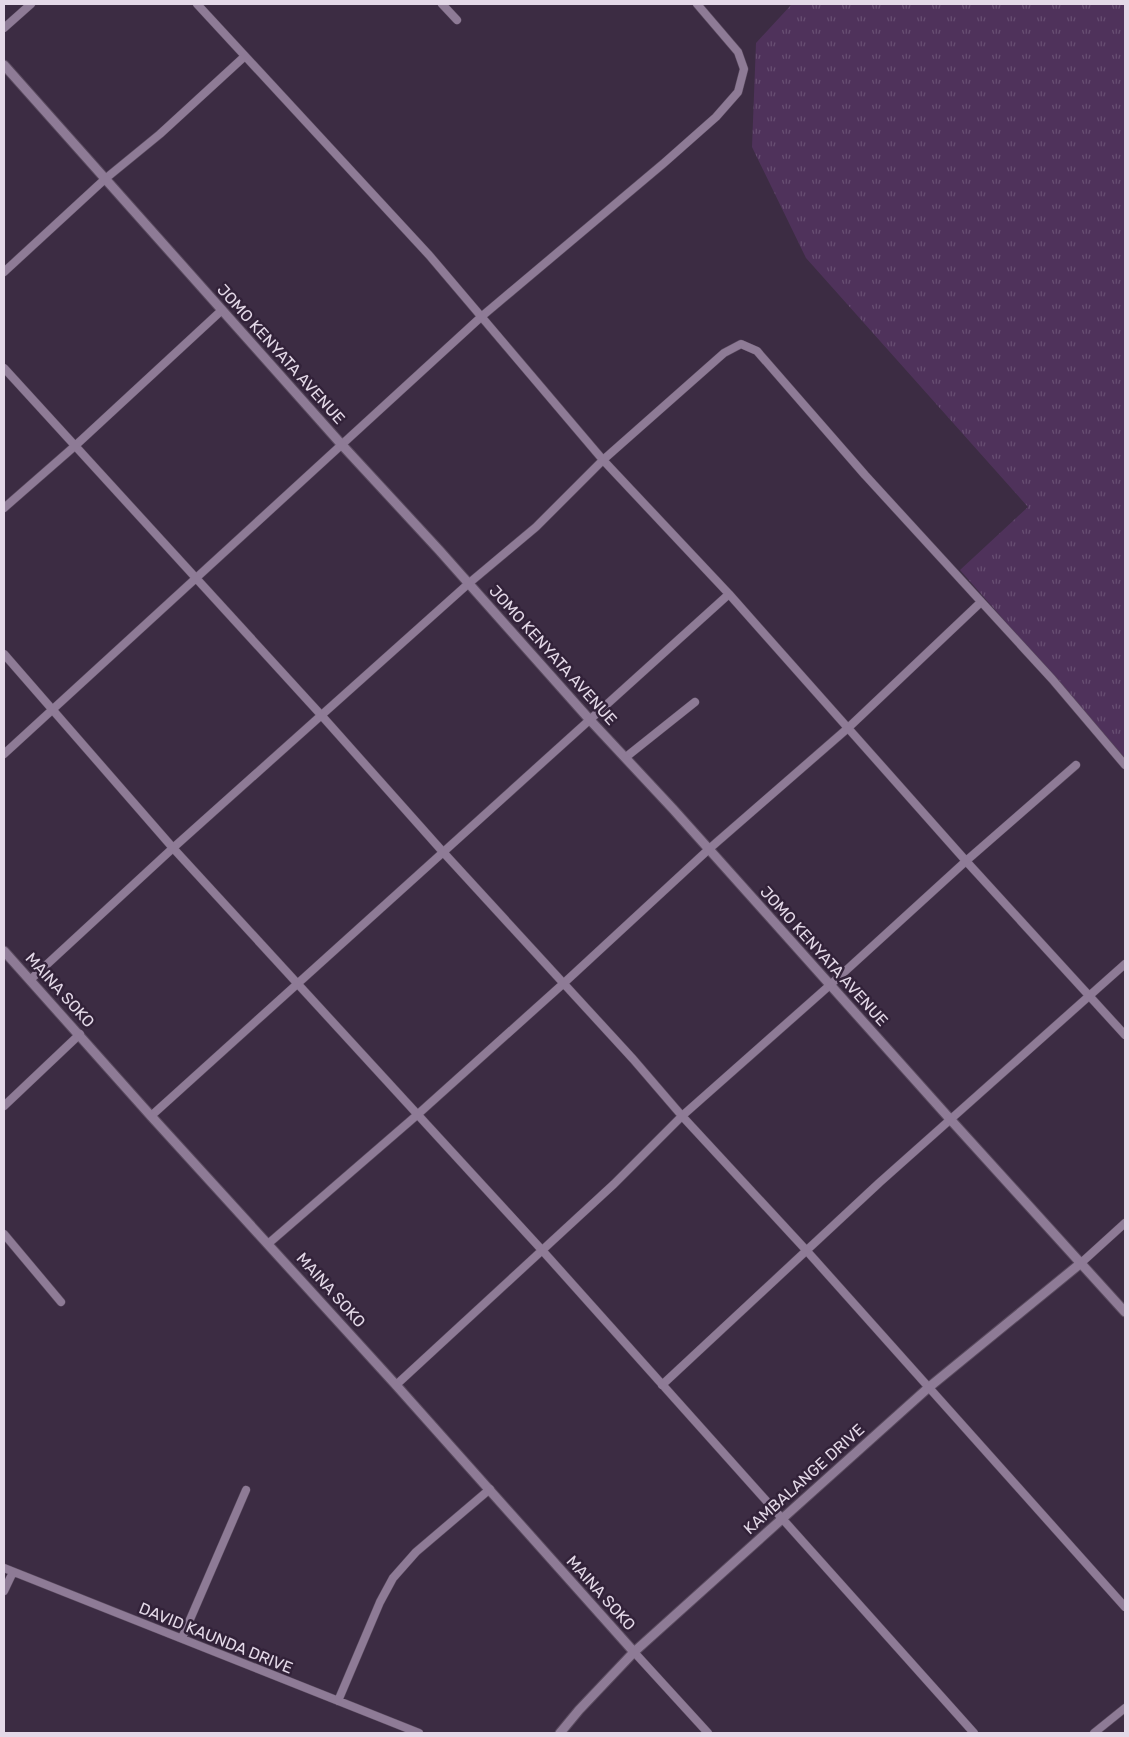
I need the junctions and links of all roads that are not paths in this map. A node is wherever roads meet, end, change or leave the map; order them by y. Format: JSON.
{"nodes":[{"id":1,"x":31,"y":4,"type":"edge"},
{"id":2,"x":197,"y":4,"type":"edge"},
{"id":3,"x":442,"y":4,"type":"edge"},
{"id":4,"x":697,"y":4,"type":"edge"},
{"id":5,"x":457,"y":20,"type":"dead end"},
{"id":6,"x":4,"y":28,"type":"edge"},
{"id":7,"x":245,"y":56,"type":"junction"},
{"id":8,"x":4,"y":65,"type":"edge"},
{"id":9,"x":105,"y":179,"type":"junction"},
{"id":10,"x":4,"y":272,"type":"edge"},
{"id":11,"x":222,"y":310,"type":"junction"},
{"id":12,"x":481,"y":317,"type":"junction"},
{"id":13,"x":4,"y":368,"type":"edge"},
{"id":14,"x":76,"y":445,"type":"junction"},
{"id":15,"x":342,"y":445,"type":"junction"},
{"id":16,"x":603,"y":460,"type":"junction"},
{"id":17,"x":4,"y":508,"type":"edge"},
{"id":18,"x":196,"y":578,"type":"junction"},
{"id":19,"x":468,"y":584,"type":"junction"},
{"id":20,"x":729,"y":594,"type":"junction"},
{"id":21,"x":981,"y":602,"type":"junction"},
{"id":22,"x":4,"y":654,"type":"edge"},
{"id":23,"x":695,"y":702,"type":"dead end"},
{"id":24,"x":52,"y":709,"type":"junction"},
{"id":25,"x":322,"y":716,"type":"junction"},
{"id":26,"x":590,"y":720,"type":"junction"},
{"id":27,"x":848,"y":728,"type":"junction"},
{"id":28,"x":4,"y":754,"type":"edge"},
{"id":29,"x":626,"y":757,"type":"junction"},
{"id":30,"x":1076,"y":765,"type":"dead end"},
{"id":31,"x":1125,"y":765,"type":"edge"},
{"id":32,"x":174,"y":848,"type":"junction"},
{"id":33,"x":709,"y":849,"type":"junction"},
{"id":34,"x":443,"y":852,"type":"junction"},
{"id":35,"x":966,"y":861,"type":"junction"},
{"id":36,"x":4,"y":951,"type":"edge"},
{"id":37,"x":1125,"y":964,"type":"edge"},
{"id":38,"x":30,"y":980,"type":"junction"},
{"id":39,"x":564,"y":983,"type":"junction"},
{"id":40,"x":297,"y":984,"type":"junction"},
{"id":41,"x":830,"y":985,"type":"junction"},
{"id":42,"x":1090,"y":995,"type":"junction"},
{"id":43,"x":80,"y":1034,"type":"junction"},
{"id":44,"x":1125,"y":1035,"type":"edge"},
{"id":45,"x":4,"y":1106,"type":"edge"},
{"id":46,"x":416,"y":1115,"type":"junction"},
{"id":47,"x":151,"y":1116,"type":"junction"},
{"id":48,"x":682,"y":1116,"type":"junction"},
{"id":49,"x":950,"y":1119,"type":"junction"},
{"id":50,"x":1125,"y":1223,"type":"edge"},
{"id":51,"x":4,"y":1234,"type":"edge"},
{"id":52,"x":269,"y":1243,"type":"junction"},
{"id":53,"x":541,"y":1249,"type":"junction"},
{"id":54,"x":806,"y":1250,"type":"junction"},
{"id":55,"x":1081,"y":1263,"type":"junction"},
{"id":56,"x":61,"y":1302,"type":"dead end"},
{"id":57,"x":1125,"y":1312,"type":"edge"},
{"id":58,"x":396,"y":1385,"type":"junction"},
{"id":59,"x":662,"y":1385,"type":"junction"},
{"id":60,"x":928,"y":1388,"type":"junction"},
{"id":61,"x":490,"y":1489,"type":"junction"},
{"id":62,"x":246,"y":1490,"type":"dead end"},
{"id":63,"x":783,"y":1518,"type":"junction"},
{"id":64,"x":4,"y":1568,"type":"edge"},
{"id":65,"x":13,"y":1572,"type":"junction"},
{"id":66,"x":4,"y":1591,"type":"edge"},
{"id":67,"x":1125,"y":1608,"type":"edge"},
{"id":68,"x":182,"y":1638,"type":"junction"},
{"id":69,"x":634,"y":1652,"type":"junction"},
{"id":70,"x":338,"y":1701,"type":"junction"},
{"id":71,"x":1125,"y":1708,"type":"edge"},
{"id":72,"x":419,"y":1733,"type":"edge"},
{"id":73,"x":560,"y":1733,"type":"edge"},
{"id":74,"x":708,"y":1733,"type":"edge"},
{"id":75,"x":974,"y":1733,"type":"edge"},
{"id":76,"x":1094,"y":1733,"type":"edge"}],
"edges":[{"from":1,"to":6,"type":"street"},
{"from":2,"to":7,"type":"street"},
{"from":3,"to":5,"type":"street"},
{"from":4,"to":12,"type":"street"},
{"from":7,"to":9,"type":"street"},
{"from":7,"to":12,"type":"street"},
{"from":8,"to":9,"type":"street","name":"JOMO KENYATA AVENUE"},
{"from":9,"to":10,"type":"street"},
{"from":9,"to":11,"type":"street","name":"JOMO KENYATA AVENUE"},
{"from":11,"to":14,"type":"street"},
{"from":11,"to":15,"type":"street","name":"JOMO KENYATA AVENUE"},
{"from":12,"to":15,"type":"street"},
{"from":12,"to":16,"type":"street"},
{"from":13,"to":14,"type":"street"},
{"from":14,"to":17,"type":"street"},
{"from":14,"to":18,"type":"street"},
{"from":15,"to":18,"type":"street"},
{"from":15,"to":19,"type":"street","name":"JOMO KENYATA AVENUE"},
{"from":16,"to":19,"type":"street"},
{"from":16,"to":20,"type":"street"},
{"from":16,"to":21,"type":"street"},
{"from":18,"to":24,"type":"street"},
{"from":18,"to":25,"type":"street"},
{"from":19,"to":25,"type":"street"},
{"from":19,"to":26,"type":"street","name":"JOMO KENYATA AVENUE"},
{"from":20,"to":26,"type":"street"},
{"from":20,"to":27,"type":"street"},
{"from":21,"to":27,"type":"street"},
{"from":21,"to":31,"type":"street"},
{"from":22,"to":24,"type":"street"},
{"from":23,"to":29,"type":"street"},
{"from":24,"to":28,"type":"street"},
{"from":24,"to":32,"type":"street"},
{"from":25,"to":32,"type":"street"},
{"from":25,"to":34,"type":"street"},
{"from":26,"to":29,"type":"street","name":"JOMO KENYATA AVENUE"},
{"from":26,"to":34,"type":"street"},
{"from":27,"to":33,"type":"street"},
{"from":27,"to":35,"type":"street"},
{"from":29,"to":33,"type":"street","name":"JOMO KENYATA AVENUE"},
{"from":30,"to":35,"type":"street"},
{"from":32,"to":38,"type":"street"},
{"from":32,"to":40,"type":"street"},
{"from":33,"to":39,"type":"street"},
{"from":33,"to":41,"type":"street","name":"JOMO KENYATA AVENUE"},
{"from":34,"to":39,"type":"street"},
{"from":34,"to":40,"type":"street"},
{"from":35,"to":41,"type":"street"},
{"from":35,"to":42,"type":"street"},
{"from":36,"to":38,"type":"street","name":"MAINA SOKO"},
{"from":37,"to":42,"type":"street"},
{"from":38,"to":43,"type":"street","name":"MAINA SOKO"},
{"from":39,"to":46,"type":"street"},
{"from":39,"to":48,"type":"street"},
{"from":40,"to":46,"type":"street"},
{"from":40,"to":47,"type":"street"},
{"from":41,"to":48,"type":"street"},
{"from":41,"to":49,"type":"street","name":"JOMO KENYATA AVENUE"},
{"from":42,"to":44,"type":"street"},
{"from":42,"to":49,"type":"street"},
{"from":43,"to":45,"type":"street"},
{"from":43,"to":47,"type":"street","name":"MAINA SOKO"},
{"from":46,"to":52,"type":"street"},
{"from":46,"to":53,"type":"street"},
{"from":47,"to":52,"type":"street","name":"MAINA SOKO"},
{"from":48,"to":53,"type":"street"},
{"from":48,"to":54,"type":"street"},
{"from":49,"to":54,"type":"street"},
{"from":49,"to":55,"type":"street","name":"JOMO KENYATA AVENUE"},
{"from":50,"to":55,"type":"street"},
{"from":51,"to":56,"type":"street"},
{"from":52,"to":58,"type":"street","name":"MAINA SOKO"},
{"from":53,"to":58,"type":"street"},
{"from":53,"to":59,"type":"street"},
{"from":54,"to":59,"type":"street"},
{"from":54,"to":60,"type":"street"},
{"from":55,"to":57,"type":"street","name":"JOMO KENYATA AVENUE"},
{"from":55,"to":60,"type":"street","name":"KAMBALANGE DRIVE"},
{"from":58,"to":61,"type":"street","name":"MAINA SOKO"},
{"from":59,"to":63,"type":"street"},
{"from":60,"to":63,"type":"street","name":"KAMBALANGE DRIVE"},
{"from":60,"to":67,"type":"street"},
{"from":61,"to":69,"type":"street","name":"MAINA SOKO"},
{"from":61,"to":70,"type":"street"},
{"from":62,"to":68,"type":"street"},
{"from":63,"to":69,"type":"street","name":"KAMBALANGE DRIVE"},
{"from":63,"to":75,"type":"street"},
{"from":64,"to":65,"type":"street","name":"DAVID KAUNDA DRIVE"},
{"from":65,"to":66,"type":"street"},
{"from":65,"to":68,"type":"street","name":"DAVID KAUNDA DRIVE"},
{"from":68,"to":70,"type":"street","name":"DAVID KAUNDA DRIVE"},
{"from":69,"to":73,"type":"street","name":"KAMBALANGE DRIVE"},
{"from":69,"to":74,"type":"street"},
{"from":70,"to":72,"type":"street","name":"DAVID KAUNDA DRIVE"},
{"from":71,"to":76,"type":"street"}]}
